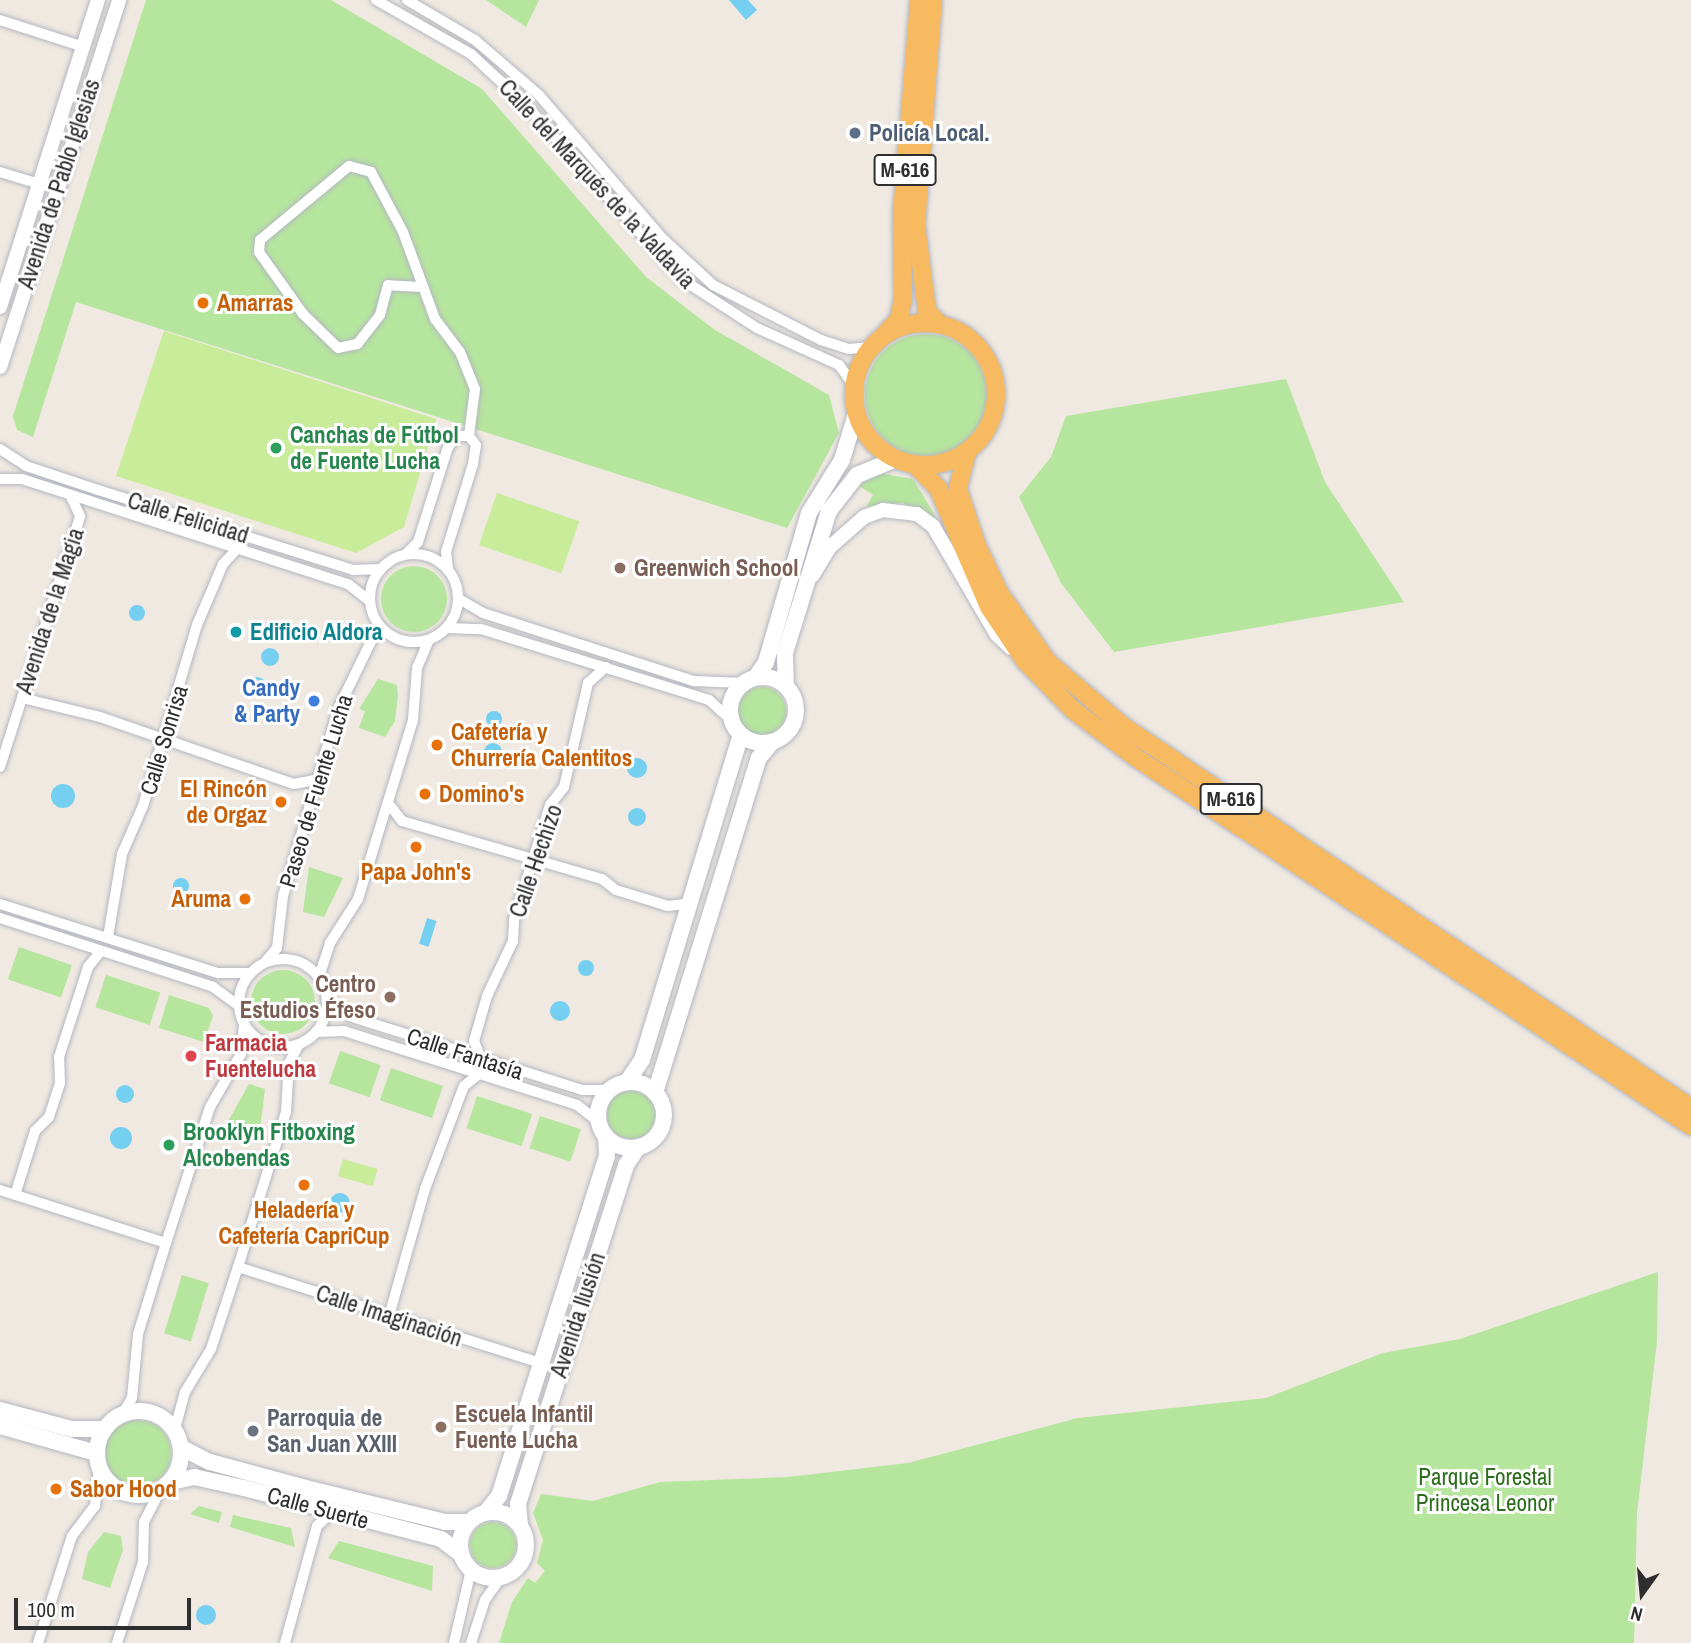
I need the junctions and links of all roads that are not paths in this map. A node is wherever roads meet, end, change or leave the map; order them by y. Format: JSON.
{"nodes":[{"id":1,"x":98,"y":0,"type":"edge"},
{"id":2,"x":119,"y":0,"type":"edge"},
{"id":3,"x":376,"y":0,"type":"edge"},
{"id":4,"x":407,"y":0,"type":"edge"},
{"id":5,"x":919,"y":0,"type":"edge"},
{"id":6,"x":933,"y":0,"type":"edge"},
{"id":7,"x":0,"y":20,"type":"edge"},
{"id":8,"x":83,"y":47,"type":"junction"},
{"id":9,"x":0,"y":172,"type":"edge"},
{"id":10,"x":39,"y":184,"type":"junction"},
{"id":11,"x":422,"y":287,"type":"junction"},
{"id":12,"x":0,"y":307,"type":"edge"},
{"id":13,"x":939,"y":324,"type":"junction"},
{"id":14,"x":885,"y":335,"type":"junction"},
{"id":15,"x":871,"y":347,"type":"junction"},
{"id":16,"x":0,"y":368,"type":"edge"},
{"id":17,"x":854,"y":386,"type":"junction"},
{"id":18,"x":856,"y":414,"type":"junction"},
{"id":19,"x":468,"y":436,"type":"junction"},
{"id":20,"x":0,"y":449,"type":"edge"},
{"id":21,"x":967,"y":452,"type":"junction"},
{"id":22,"x":896,"y":459,"type":"junction"},
{"id":23,"x":915,"y":465,"type":"junction"},
{"id":24,"x":0,"y":479,"type":"edge"},
{"id":25,"x":71,"y":495,"type":"junction"},
{"id":26,"x":102,"y":505,"type":"junction"},
{"id":27,"x":80,"y":516,"type":"junction"},
{"id":28,"x":237,"y":549,"type":"junction"},
{"id":29,"x":406,"y":554,"type":"junction"},
{"id":30,"x":448,"y":568,"type":"junction"},
{"id":31,"x":380,"y":569,"type":"junction"},
{"id":32,"x":802,"y":592,"type":"junction"},
{"id":33,"x":459,"y":599,"type":"junction"},
{"id":34,"x":370,"y":601,"type":"junction"},
{"id":35,"x":379,"y":625,"type":"junction"},
{"id":36,"x":447,"y":628,"type":"junction"},
{"id":37,"x":429,"y":640,"type":"junction"},
{"id":38,"x":1025,"y":661,"type":"junction"},
{"id":39,"x":606,"y":667,"type":"junction"},
{"id":40,"x":749,"y":680,"type":"junction"},
{"id":41,"x":786,"y":686,"type":"junction"},
{"id":42,"x":22,"y":698,"type":"junction"},
{"id":43,"x":731,"y":720,"type":"junction"},
{"id":44,"x":741,"y":735,"type":"junction"},
{"id":45,"x":166,"y":738,"type":"junction"},
{"id":46,"x":772,"y":742,"type":"junction"},
{"id":47,"x":0,"y":767,"type":"edge"},
{"id":48,"x":319,"y":779,"type":"junction"},
{"id":49,"x":387,"y":803,"type":"junction"},
{"id":50,"x":534,"y":857,"type":"junction"},
{"id":51,"x":691,"y":903,"type":"junction"},
{"id":52,"x":0,"y":904,"type":"edge"},
{"id":53,"x":0,"y":918,"type":"edge"},
{"id":54,"x":108,"y":937,"type":"junction"},
{"id":55,"x":102,"y":951,"type":"junction"},
{"id":56,"x":266,"y":961,"type":"junction"},
{"id":57,"x":249,"y":973,"type":"junction"},
{"id":58,"x":319,"y":977,"type":"junction"},
{"id":59,"x":327,"y":998,"type":"junction"},
{"id":60,"x":238,"y":1005,"type":"junction"},
{"id":61,"x":244,"y":1025,"type":"junction"},
{"id":62,"x":316,"y":1032,"type":"junction"},
{"id":63,"x":299,"y":1044,"type":"junction"},
{"id":64,"x":481,"y":1059,"type":"junction"},
{"id":65,"x":479,"y":1074,"type":"junction"},
{"id":66,"x":627,"y":1083,"type":"junction"},
{"id":67,"x":610,"y":1090,"type":"junction"},
{"id":68,"x":656,"y":1093,"type":"junction"},
{"id":69,"x":1691,"y":1108,"type":"edge"},
{"id":70,"x":1691,"y":1126,"type":"edge"},
{"id":71,"x":603,"y":1129,"type":"junction"},
{"id":72,"x":638,"y":1147,"type":"junction"},
{"id":73,"x":0,"y":1190,"type":"edge"},
{"id":74,"x":15,"y":1195,"type":"junction"},
{"id":75,"x":166,"y":1243,"type":"junction"},
{"id":76,"x":238,"y":1267,"type":"junction"},
{"id":77,"x":389,"y":1316,"type":"junction"},
{"id":78,"x":541,"y":1363,"type":"junction"},
{"id":79,"x":0,"y":1410,"type":"edge"},
{"id":80,"x":123,"y":1413,"type":"junction"},
{"id":81,"x":0,"y":1426,"type":"edge"},
{"id":82,"x":103,"y":1429,"type":"junction"},
{"id":83,"x":175,"y":1429,"type":"junction"},
{"id":84,"x":182,"y":1448,"type":"junction"},
{"id":85,"x":98,"y":1461,"type":"junction"},
{"id":86,"x":165,"y":1486,"type":"junction"},
{"id":87,"x":333,"y":1511,"type":"junction"},
{"id":88,"x":486,"y":1512,"type":"junction"},
{"id":89,"x":468,"y":1522,"type":"junction"},
{"id":90,"x":520,"y":1525,"type":"junction"},
{"id":91,"x":461,"y":1554,"type":"junction"},
{"id":92,"x":471,"y":1570,"type":"junction"},
{"id":93,"x":502,"y":1576,"type":"junction"},
{"id":94,"x":37,"y":1643,"type":"edge"},
{"id":95,"x":117,"y":1643,"type":"edge"},
{"id":96,"x":285,"y":1643,"type":"edge"},
{"id":97,"x":454,"y":1643,"type":"edge"},
{"id":98,"x":471,"y":1643,"type":"edge"}],
"edges":[{"from":1,"to":8,"type":"street","name":"Avenida de Pablo Iglesias"},
{"from":2,"to":16,"type":"street","name":"Avenida de Pablo Iglesias"},
{"from":3,"to":17,"type":"street","name":"Calle del Marqués de la Valdavia"},
{"from":4,"to":15,"type":"street","name":"Calle del Marqués de la Valdavia"},
{"from":5,"to":14,"type":"highway","number":"M-616"},
{"from":6,"to":13,"type":"highway","number":"M-616"},
{"from":7,"to":8,"type":"street"},
{"from":8,"to":10,"type":"street","name":"Avenida de Pablo Iglesias"},
{"from":9,"to":10,"type":"street"},
{"from":10,"to":12,"type":"street","name":"Avenida de Pablo Iglesias"},
{"from":11,"to":11,"type":"street"},
{"from":11,"to":19,"type":"street"},
{"from":13,"to":14,"type":"highway","number":"M-616"},
{"from":13,"to":21,"type":"highway","number":"M-616"},
{"from":14,"to":15,"type":"highway","number":"M-616"},
{"from":15,"to":17,"type":"highway","number":"M-616"},
{"from":17,"to":18,"type":"highway","number":"M-616"},
{"from":18,"to":22,"type":"highway","number":"M-616"},
{"from":18,"to":40,"type":"main road"},
{"from":19,"to":29,"type":"street"},
{"from":19,"to":30,"type":"street"},
{"from":20,"to":31,"type":"street","name":"Calle Felicidad"},
{"from":21,"to":23,"type":"highway"},
{"from":21,"to":69,"type":"highway","number":"M-616"},
{"from":22,"to":23,"type":"highway","number":"M-616"},
{"from":22,"to":32,"type":"main road"},
{"from":23,"to":38,"type":"highway","number":"M-616"},
{"from":24,"to":25,"type":"street","name":"Calle Felicidad"},
{"from":25,"to":26,"type":"street","name":"Calle Felicidad"},
{"from":25,"to":27,"type":"street","name":"Avenida de la Magia"},
{"from":26,"to":27,"type":"street"},
{"from":26,"to":28,"type":"street","name":"Calle Felicidad"},
{"from":27,"to":42,"type":"street","name":"Avenida de la Magia"},
{"from":28,"to":34,"type":"street","name":"Calle Felicidad"},
{"from":28,"to":45,"type":"street","name":"Calle Sonrisa"},
{"from":29,"to":30,"type":"street"},
{"from":29,"to":31,"type":"street"},
{"from":30,"to":33,"type":"street"},
{"from":31,"to":34,"type":"street"},
{"from":32,"to":38,"type":"street"},
{"from":32,"to":41,"type":"main road"},
{"from":33,"to":36,"type":"street"},
{"from":33,"to":40,"type":"street"},
{"from":34,"to":35,"type":"street"},
{"from":35,"to":37,"type":"street"},
{"from":35,"to":48,"type":"street","name":"Paseo de Fuente Lucha"},
{"from":36,"to":37,"type":"street"},
{"from":36,"to":39,"type":"street"},
{"from":37,"to":49,"type":"street"},
{"from":38,"to":70,"type":"highway","number":"M-616"},
{"from":39,"to":43,"type":"street"},
{"from":39,"to":50,"type":"street","name":"Calle Hechizo"},
{"from":40,"to":41,"type":"main road"},
{"from":40,"to":43,"type":"main road"},
{"from":41,"to":46,"type":"main road"},
{"from":42,"to":45,"type":"street"},
{"from":42,"to":47,"type":"street","name":"Avenida de la Magia"},
{"from":43,"to":44,"type":"main road"},
{"from":44,"to":46,"type":"main road"},
{"from":44,"to":51,"type":"main road"},
{"from":45,"to":48,"type":"street"},
{"from":45,"to":54,"type":"street","name":"Calle Sonrisa"},
{"from":46,"to":68,"type":"main road"},
{"from":48,"to":56,"type":"street","name":"Paseo de Fuente Lucha"},
{"from":49,"to":50,"type":"street"},
{"from":49,"to":58,"type":"street"},
{"from":50,"to":51,"type":"street"},
{"from":50,"to":64,"type":"street","name":"Calle Hechizo"},
{"from":51,"to":66,"type":"main road"},
{"from":52,"to":54,"type":"street"},
{"from":53,"to":55,"type":"street"},
{"from":54,"to":57,"type":"street"},
{"from":55,"to":60,"type":"street"},
{"from":55,"to":74,"type":"street"},
{"from":56,"to":57,"type":"street"},
{"from":56,"to":58,"type":"street"},
{"from":57,"to":60,"type":"street"},
{"from":58,"to":59,"type":"street"},
{"from":59,"to":62,"type":"street"},
{"from":59,"to":64,"type":"street","name":"Calle Fantasía"},
{"from":60,"to":61,"type":"street"},
{"from":61,"to":63,"type":"street"},
{"from":61,"to":75,"type":"street"},
{"from":62,"to":63,"type":"street"},
{"from":62,"to":65,"type":"street","name":"Calle Fantasía"},
{"from":63,"to":76,"type":"street"},
{"from":64,"to":67,"type":"street","name":"Calle Fantasía"},
{"from":65,"to":71,"type":"street","name":"Calle Fantasía"},
{"from":65,"to":77,"type":"street"},
{"from":66,"to":67,"type":"main road"},
{"from":66,"to":68,"type":"main road"},
{"from":67,"to":71,"type":"main road"},
{"from":68,"to":72,"type":"main road"},
{"from":71,"to":72,"type":"main road"},
{"from":71,"to":78,"type":"main road","name":"Avenida Ilusión"},
{"from":72,"to":90,"type":"main road","name":"Avenida Ilusión"},
{"from":73,"to":74,"type":"street"},
{"from":74,"to":75,"type":"street"},
{"from":75,"to":80,"type":"street"},
{"from":76,"to":77,"type":"street","name":"Calle Imaginación"},
{"from":76,"to":83,"type":"street"},
{"from":77,"to":78,"type":"street","name":"Calle Imaginación"},
{"from":78,"to":88,"type":"main road","name":"Avenida Ilusión"},
{"from":79,"to":82,"type":"main road"},
{"from":80,"to":82,"type":"main road"},
{"from":80,"to":83,"type":"main road"},
{"from":81,"to":85,"type":"main road"},
{"from":82,"to":85,"type":"main road"},
{"from":83,"to":84,"type":"main road"},
{"from":84,"to":86,"type":"main road"},
{"from":84,"to":89,"type":"main road","name":"Calle Suerte"},
{"from":85,"to":86,"type":"main road"},
{"from":85,"to":94,"type":"street"},
{"from":86,"to":87,"type":"main road","name":"Calle Suerte"},
{"from":86,"to":95,"type":"street"},
{"from":87,"to":91,"type":"main road","name":"Calle Suerte"},
{"from":87,"to":96,"type":"street"},
{"from":88,"to":89,"type":"main road"},
{"from":88,"to":90,"type":"main road"},
{"from":89,"to":91,"type":"main road"},
{"from":90,"to":93,"type":"main road"},
{"from":91,"to":92,"type":"main road"},
{"from":92,"to":93,"type":"main road"},
{"from":92,"to":97,"type":"street"},
{"from":93,"to":98,"type":"street"}]}
